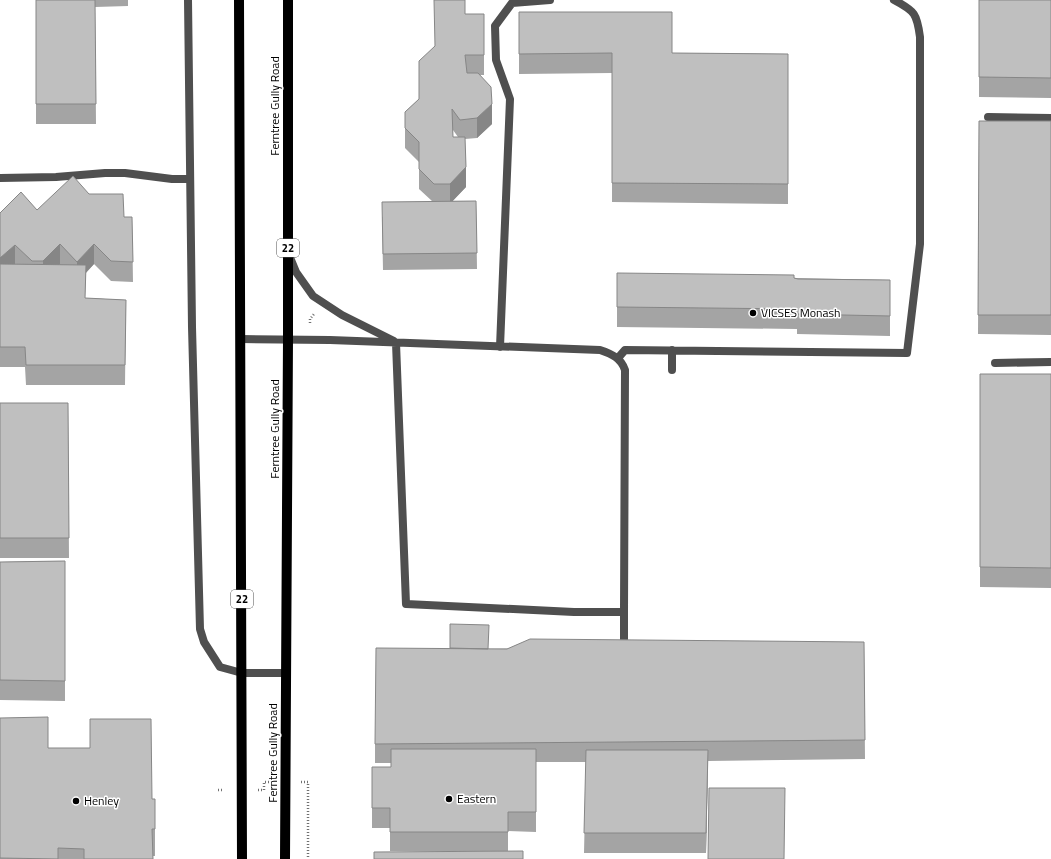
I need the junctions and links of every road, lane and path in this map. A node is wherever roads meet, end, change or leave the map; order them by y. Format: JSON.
{"nodes":[{"id":1,"x":188,"y":0,"type":"edge"},
{"id":2,"x":239,"y":0,"type":"edge"},
{"id":3,"x":288,"y":0,"type":"edge"},
{"id":4,"x":550,"y":0,"type":"edge"},
{"id":5,"x":894,"y":0,"type":"edge"},
{"id":6,"x":988,"y":117,"type":"dead end"},
{"id":7,"x":1051,"y":118,"type":"edge"},
{"id":8,"x":0,"y":178,"type":"edge"},
{"id":9,"x":190,"y":179,"type":"junction"},
{"id":10,"x":288,"y":252,"type":"junction"},
{"id":11,"x":316,"y":310,"type":"dead end"},
{"id":12,"x":310,"y":322,"type":"dead end"},
{"id":13,"x":241,"y":339,"type":"junction"},
{"id":14,"x":288,"y":339,"type":"junction"},
{"id":15,"x":396,"y":343,"type":"junction"},
{"id":16,"x":500,"y":347,"type":"junction"},
{"id":17,"x":672,"y":350,"type":"junction"},
{"id":18,"x":618,"y":358,"type":"junction"},
{"id":19,"x":1051,"y":362,"type":"edge"},
{"id":20,"x":995,"y":363,"type":"dead end"},
{"id":21,"x":672,"y":370,"type":"dead end"},
{"id":22,"x":624,"y":612,"type":"junction"},
{"id":23,"x":616,"y":648,"type":"edge"},
{"id":24,"x":242,"y":673,"type":"junction"},
{"id":25,"x":287,"y":673,"type":"junction"},
{"id":26,"x":271,"y":782,"type":"dead end"},
{"id":27,"x":301,"y":782,"type":"dead end"},
{"id":28,"x":218,"y":790,"type":"dead end"},
{"id":29,"x":224,"y":790,"type":"dead end"},
{"id":30,"x":256,"y":790,"type":"dead end"},
{"id":31,"x":242,"y":859,"type":"edge"},
{"id":32,"x":285,"y":859,"type":"edge"},
{"id":33,"x":308,"y":859,"type":"edge"}],
"edges":[{"from":1,"to":9,"type":"lane"},
{"from":2,"to":13,"type":"main road","number":"22"},
{"from":3,"to":10,"type":"main road","name":"Ferntree Gully Road","number":"22"},
{"from":4,"to":16,"type":"lane"},
{"from":5,"to":17,"type":"lane"},
{"from":6,"to":7,"type":"lane"},
{"from":8,"to":9,"type":"lane"},
{"from":9,"to":24,"type":"lane"},
{"from":10,"to":14,"type":"main road","name":"Ferntree Gully Road","number":"22"},
{"from":10,"to":15,"type":"lane"},
{"from":11,"to":12,"type":"path"},
{"from":13,"to":14,"type":"lane"},
{"from":13,"to":24,"type":"main road","number":"22"},
{"from":14,"to":15,"type":"lane"},
{"from":14,"to":25,"type":"main road","name":"Ferntree Gully Road","number":"22"},
{"from":15,"to":16,"type":"lane"},
{"from":15,"to":22,"type":"lane"},
{"from":16,"to":18,"type":"lane"},
{"from":17,"to":18,"type":"lane"},
{"from":17,"to":21,"type":"lane"},
{"from":18,"to":22,"type":"lane"},
{"from":19,"to":20,"type":"lane"},
{"from":22,"to":23,"type":"lane"},
{"from":24,"to":25,"type":"lane"},
{"from":24,"to":31,"type":"main road","number":"22"},
{"from":25,"to":32,"type":"main road","name":"Ferntree Gully Road","number":"22"},
{"from":26,"to":30,"type":"path"},
{"from":27,"to":33,"type":"path"},
{"from":28,"to":29,"type":"path"}]}
